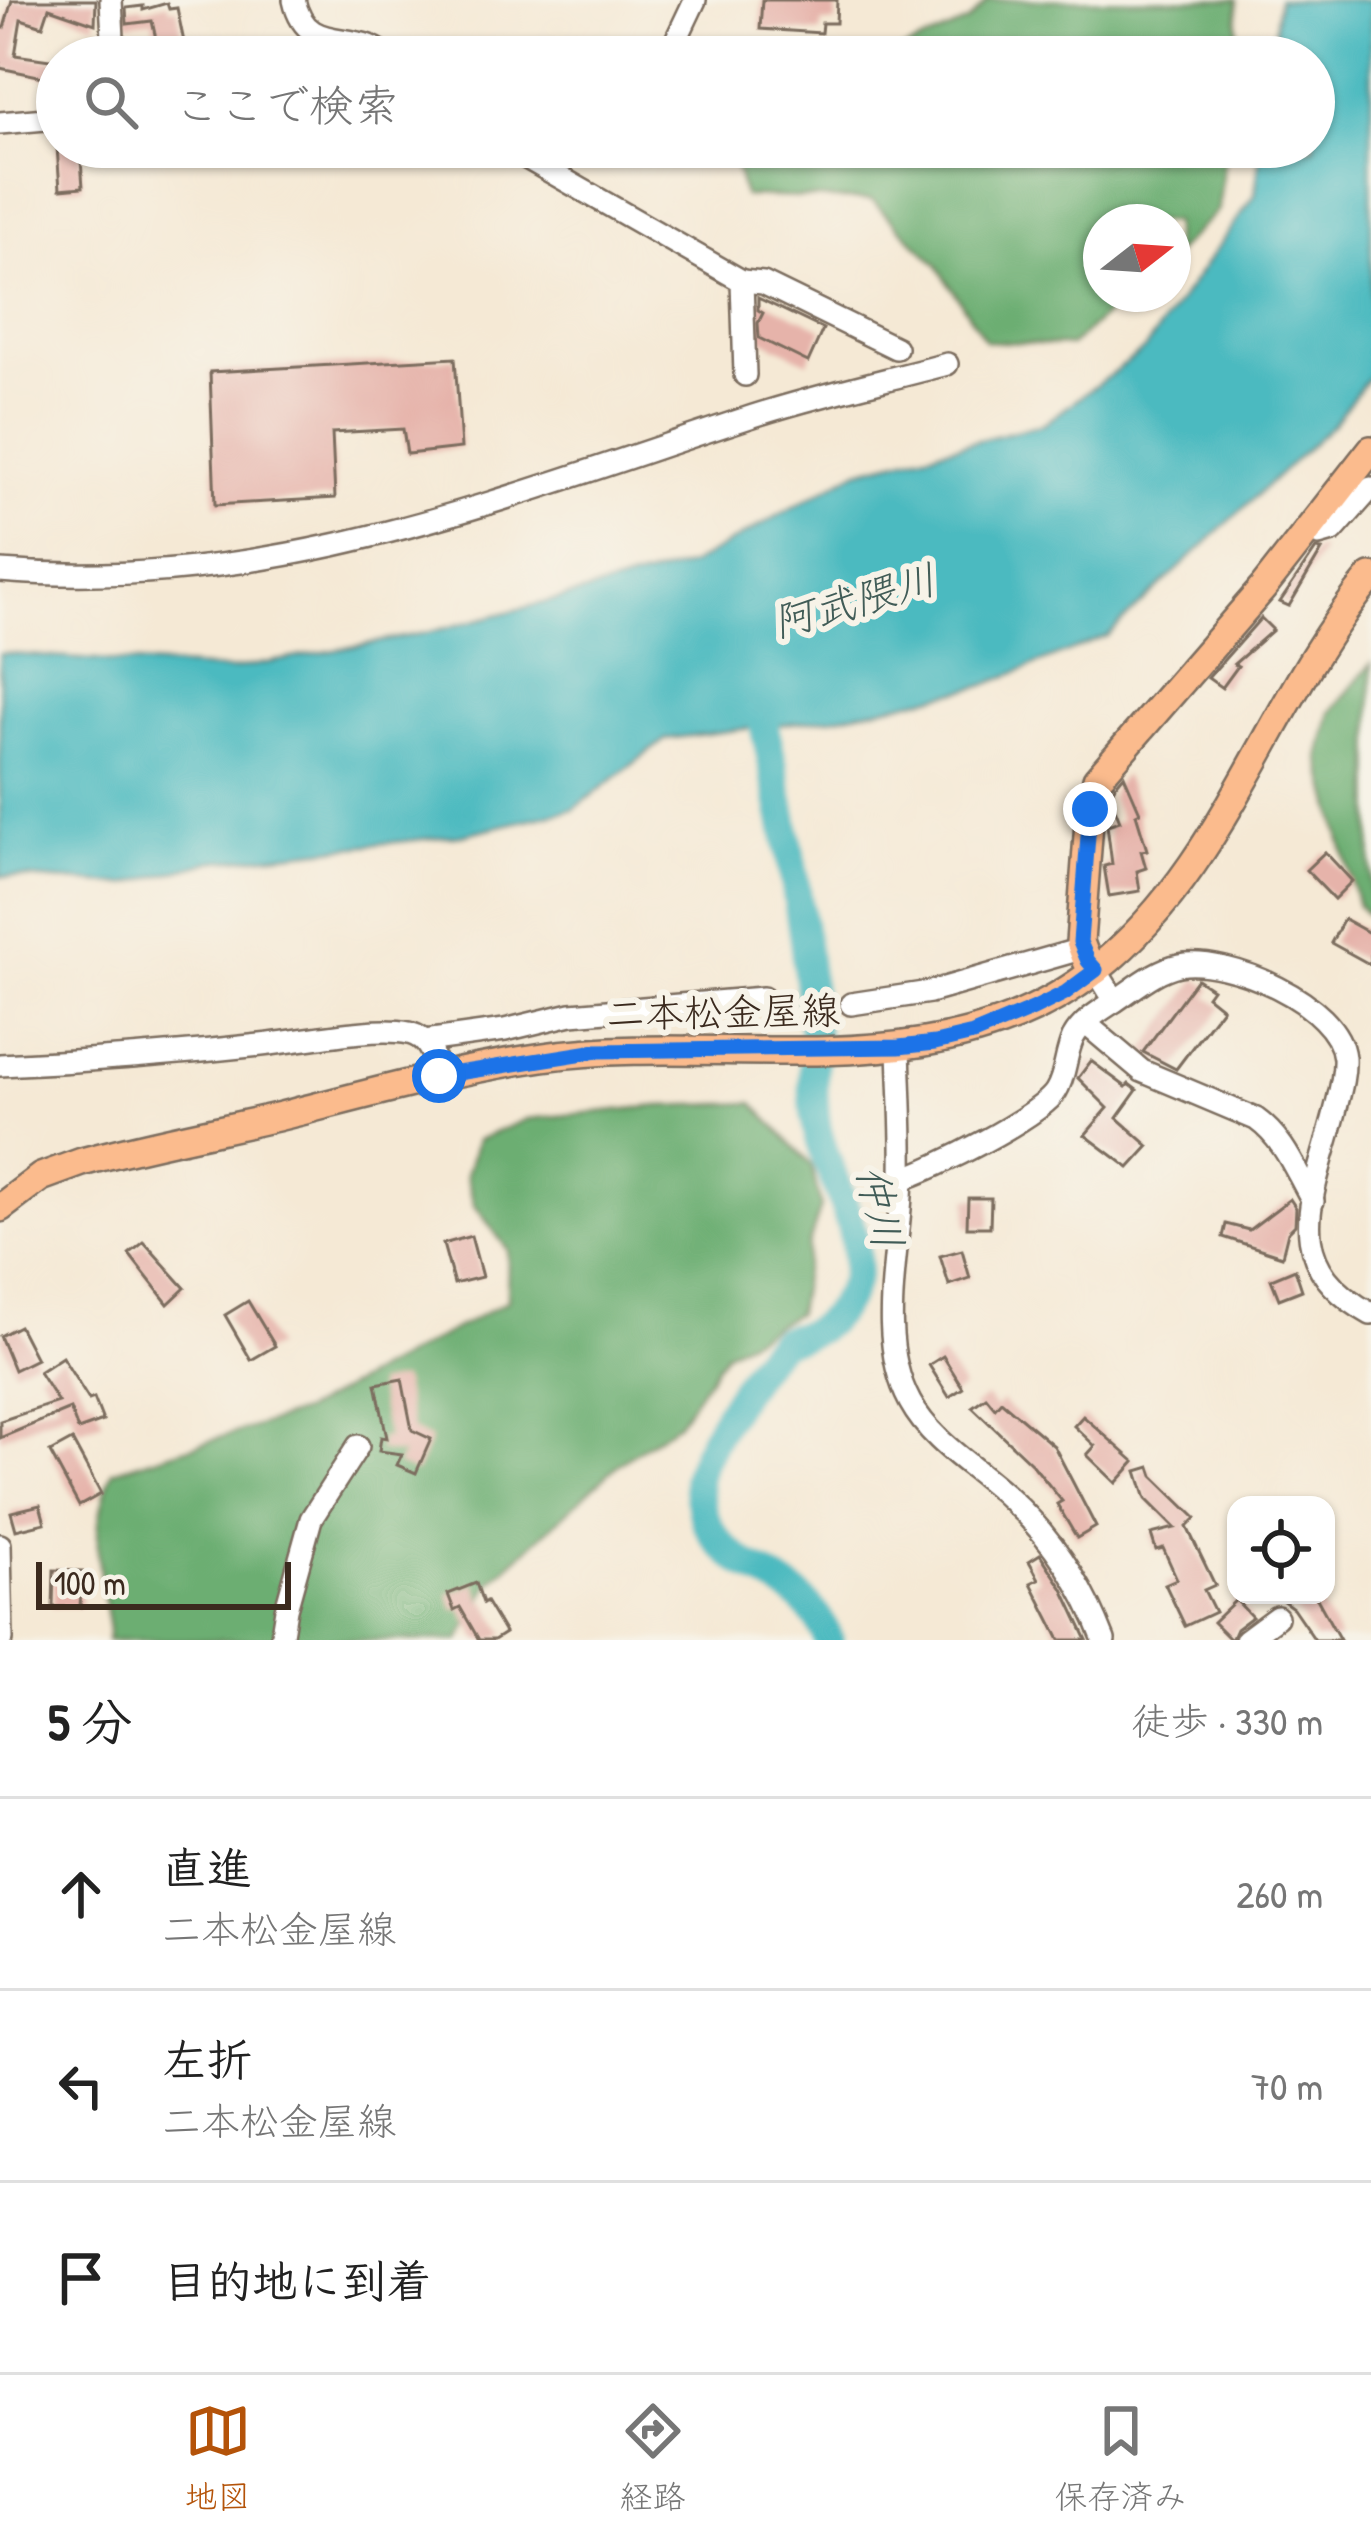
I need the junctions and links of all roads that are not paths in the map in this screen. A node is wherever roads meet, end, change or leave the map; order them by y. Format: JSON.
{"nodes":[{"id":1,"x":111,"y":0,"type":"edge"},
{"id":2,"x":294,"y":0,"type":"edge"},
{"id":3,"x":695,"y":0,"type":"edge"},
{"id":4,"x":113,"y":36,"type":"edge"},
{"id":5,"x":322,"y":36,"type":"edge"},
{"id":6,"x":678,"y":36,"type":"edge"},
{"id":7,"x":36,"y":120,"type":"edge"},
{"id":8,"x":0,"y":123,"type":"edge"},
{"id":9,"x":544,"y":168,"type":"edge"},
{"id":10,"x":742,"y":281,"type":"junction"},
{"id":11,"x":896,"y":348,"type":"dead end"},
{"id":12,"x":947,"y":364,"type":"dead end"},
{"id":13,"x":746,"y":375,"type":"dead end"},
{"id":14,"x":1371,"y":450,"type":"edge"},
{"id":15,"x":1371,"y":488,"type":"edge"},
{"id":16,"x":1309,"y":531,"type":"junction"},
{"id":17,"x":0,"y":571,"type":"edge"},
{"id":18,"x":1371,"y":577,"type":"edge"},
{"id":19,"x":1088,"y":959,"type":"junction"},
{"id":20,"x":763,"y":998,"type":"dead end"},
{"id":21,"x":1115,"y":1001,"type":"junction"},
{"id":22,"x":851,"y":1004,"type":"dead end"},
{"id":23,"x":1085,"y":1023,"type":"junction"},
{"id":24,"x":424,"y":1041,"type":"junction"},
{"id":25,"x":899,"y":1047,"type":"junction"},
{"id":26,"x":0,"y":1065,"type":"edge"},
{"id":27,"x":439,"y":1076,"type":"junction"},
{"id":28,"x":902,"y":1179,"type":"junction"},
{"id":29,"x":1313,"y":1201,"type":"junction"},
{"id":30,"x":0,"y":1208,"type":"edge"},
{"id":31,"x":1371,"y":1313,"type":"edge"},
{"id":32,"x":358,"y":1446,"type":"dead end"},
{"id":33,"x":0,"y":1545,"type":"edge"},
{"id":34,"x":1276,"y":1617,"type":"dead end"},
{"id":35,"x":2,"y":1640,"type":"edge"},
{"id":36,"x":281,"y":1640,"type":"edge"},
{"id":37,"x":1104,"y":1640,"type":"edge"},
{"id":38,"x":1246,"y":1640,"type":"edge"}],
"edges":[{"from":1,"to":4,"type":"street"},
{"from":2,"to":5,"type":"street"},
{"from":3,"to":6,"type":"street"},
{"from":7,"to":8,"type":"street"},
{"from":9,"to":10,"type":"street"},
{"from":10,"to":11,"type":"street"},
{"from":10,"to":13,"type":"street"},
{"from":12,"to":17,"type":"street"},
{"from":14,"to":16,"type":"main road"},
{"from":15,"to":16,"type":"street"},
{"from":16,"to":19,"type":"main road"},
{"from":18,"to":19,"type":"main road","name":"二本松金屋線"},
{"from":19,"to":21,"type":"street"},
{"from":19,"to":22,"type":"street"},
{"from":19,"to":25,"type":"main road","name":"二本松金屋線"},
{"from":20,"to":24,"type":"street"},
{"from":21,"to":23,"type":"street"},
{"from":21,"to":29,"type":"street"},
{"from":23,"to":28,"type":"street"},
{"from":23,"to":29,"type":"street"},
{"from":24,"to":26,"type":"street"},
{"from":24,"to":27,"type":"street"},
{"from":25,"to":27,"type":"main road","name":"二本松金屋線"},
{"from":25,"to":28,"type":"street"},
{"from":27,"to":30,"type":"main road","name":"二本松金屋線"},
{"from":28,"to":37,"type":"street"},
{"from":29,"to":31,"type":"street"},
{"from":32,"to":36,"type":"street"},
{"from":33,"to":35,"type":"street"},
{"from":34,"to":38,"type":"street"}]}
